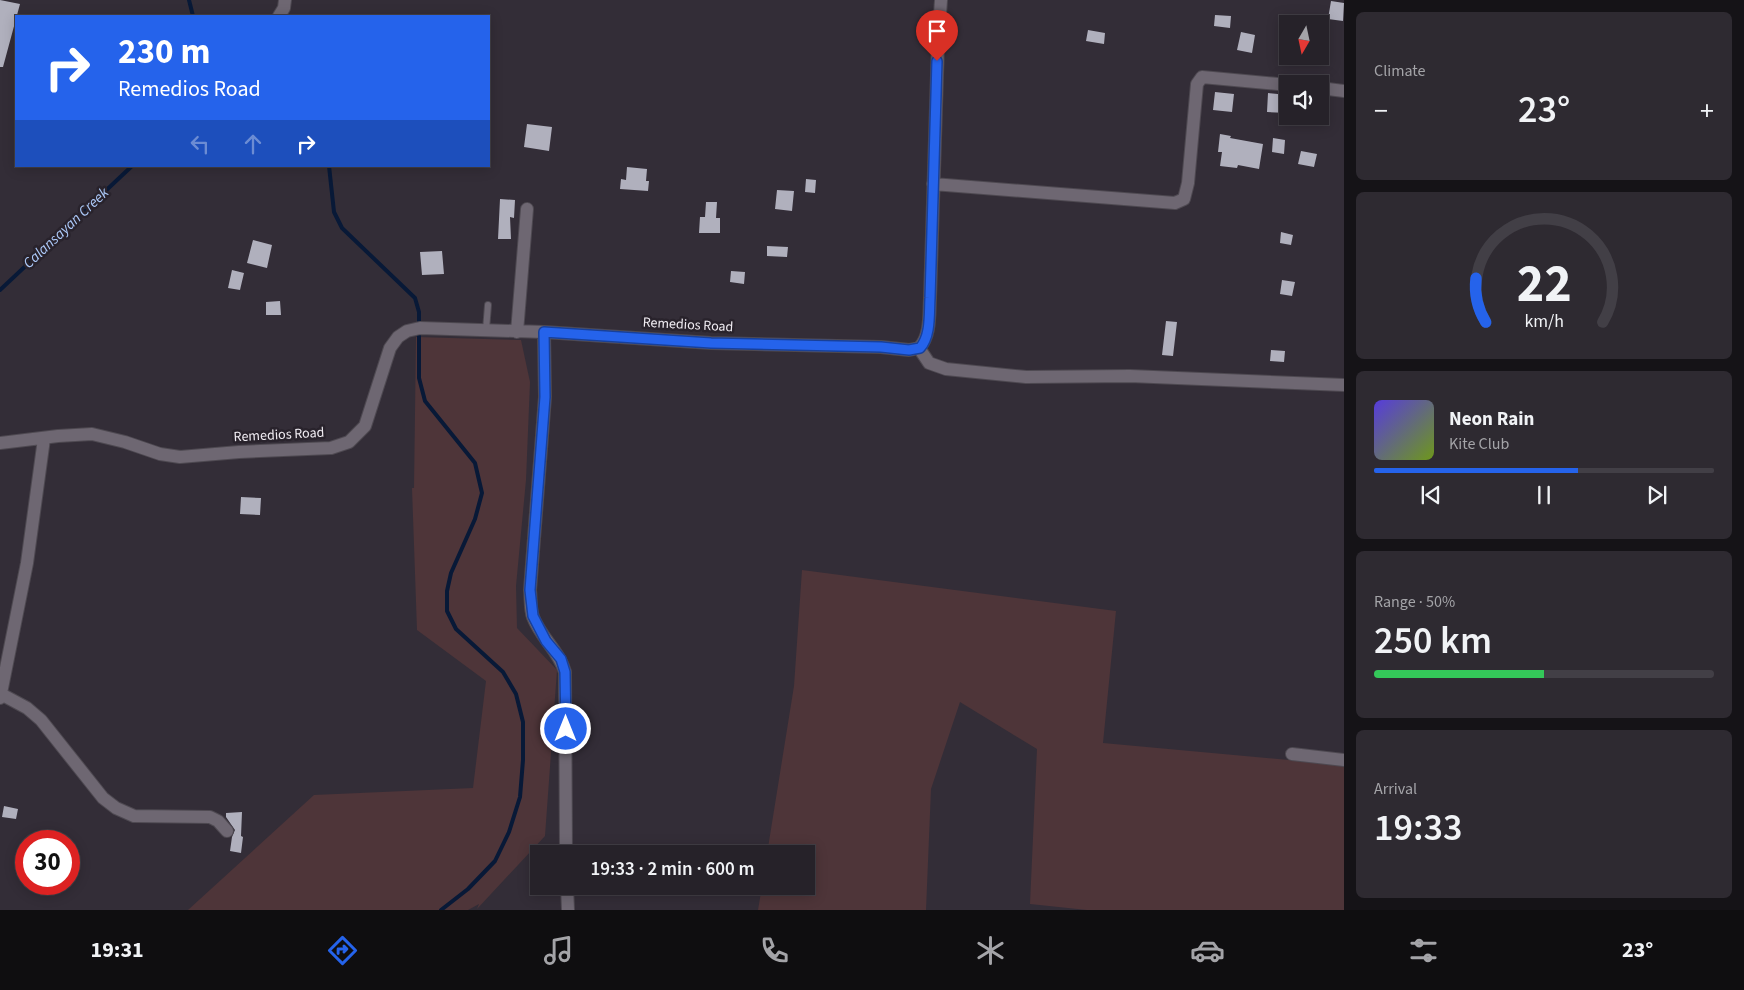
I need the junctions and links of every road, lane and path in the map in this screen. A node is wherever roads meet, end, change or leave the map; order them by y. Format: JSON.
{"nodes":[{"id":1,"x":285,"y":0,"type":"edge"},
{"id":2,"x":942,"y":0,"type":"edge"},
{"id":3,"x":280,"y":15,"type":"edge"},
{"id":4,"x":1279,"y":84,"type":"edge"},
{"id":5,"x":1329,"y":89,"type":"edge"},
{"id":6,"x":1344,"y":91,"type":"edge"},
{"id":7,"x":933,"y":184,"type":"junction"},
{"id":8,"x":527,"y":209,"type":"dead end"},
{"id":9,"x":488,"y":305,"type":"dead end"},
{"id":10,"x":486,"y":330,"type":"junction"},
{"id":11,"x":517,"y":332,"type":"junction"},
{"id":12,"x":544,"y":332,"type":"junction"},
{"id":13,"x":920,"y":348,"type":"junction"},
{"id":14,"x":1344,"y":385,"type":"edge"},
{"id":15,"x":44,"y":439,"type":"junction"},
{"id":16,"x":0,"y":443,"type":"edge"},
{"id":17,"x":0,"y":696,"type":"edge"},
{"id":18,"x":1292,"y":754,"type":"dead end"},
{"id":19,"x":1344,"y":760,"type":"edge"},
{"id":20,"x":227,"y":831,"type":"dead end"},
{"id":21,"x":566,"y":845,"type":"edge"},
{"id":22,"x":567,"y":895,"type":"edge"},
{"id":23,"x":568,"y":910,"type":"edge"}],
"edges":[{"from":1,"to":3,"type":"street"},
{"from":2,"to":7,"type":"street"},
{"from":4,"to":7,"type":"street"},
{"from":5,"to":6,"type":"street"},
{"from":7,"to":13,"type":"street"},
{"from":8,"to":11,"type":"street"},
{"from":9,"to":10,"type":"lane"},
{"from":10,"to":11,"type":"street","name":"Remedios Road"},
{"from":10,"to":15,"type":"street","name":"Remedios Road"},
{"from":11,"to":12,"type":"street","name":"Remedios Road"},
{"from":12,"to":13,"type":"street","name":"Remedios Road"},
{"from":12,"to":21,"type":"street"},
{"from":13,"to":14,"type":"street"},
{"from":15,"to":16,"type":"street","name":"Remedios Road"},
{"from":15,"to":17,"type":"street"},
{"from":17,"to":20,"type":"street"},
{"from":18,"to":19,"type":"street"},
{"from":22,"to":23,"type":"street"}]}
